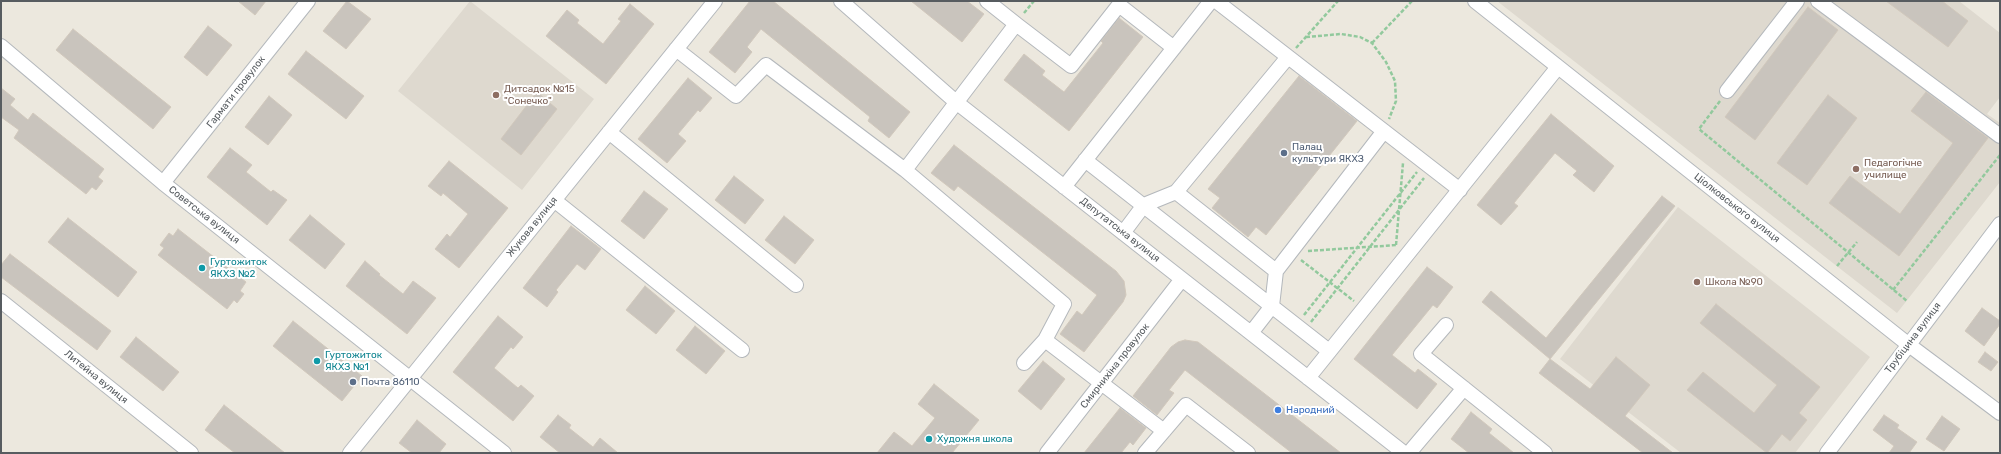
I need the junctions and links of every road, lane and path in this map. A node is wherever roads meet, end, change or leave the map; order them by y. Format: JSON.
{"nodes":[{"id":1,"x":308,"y":1,"type":"edge"},
{"id":2,"x":715,"y":1,"type":"edge"},
{"id":3,"x":841,"y":1,"type":"edge"},
{"id":4,"x":987,"y":1,"type":"edge"},
{"id":5,"x":1211,"y":1,"type":"edge"},
{"id":6,"x":1216,"y":1,"type":"edge"},
{"id":7,"x":1338,"y":1,"type":"edge"},
{"id":8,"x":1412,"y":1,"type":"edge"},
{"id":9,"x":1475,"y":1,"type":"edge"},
{"id":10,"x":1797,"y":1,"type":"edge"},
{"id":11,"x":1818,"y":1,"type":"edge"},
{"id":12,"x":1016,"y":24,"type":"junction"},
{"id":13,"x":1306,"y":37,"type":"junction"},
{"id":14,"x":1372,"y":43,"type":"junction"},
{"id":15,"x":1,"y":46,"type":"edge"},
{"id":16,"x":1174,"y":48,"type":"junction"},
{"id":17,"x":676,"y":49,"type":"junction"},
{"id":18,"x":1288,"y":57,"type":"junction"},
{"id":19,"x":1558,"y":67,"type":"junction"},
{"id":20,"x":1727,"y":91,"type":"joint"},
{"id":21,"x":956,"y":102,"type":"junction"},
{"id":22,"x":1384,"y":131,"type":"junction"},
{"id":23,"x":609,"y":132,"type":"junction"},
{"id":24,"x":2000,"y":136,"type":"edge"},
{"id":25,"x":1404,"y":147,"type":"junction"},
{"id":26,"x":2000,"y":155,"type":"edge"},
{"id":27,"x":1085,"y":160,"type":"junction"},
{"id":28,"x":1429,"y":165,"type":"junction"},
{"id":29,"x":904,"y":170,"type":"junction"},
{"id":30,"x":163,"y":183,"type":"junction"},
{"id":31,"x":1064,"y":187,"type":"junction"},
{"id":32,"x":1460,"y":190,"type":"junction"},
{"id":33,"x":1176,"y":192,"type":"junction"},
{"id":34,"x":1400,"y":194,"type":"junction"},
{"id":35,"x":554,"y":200,"type":"junction"},
{"id":36,"x":1144,"y":206,"type":"junction"},
{"id":37,"x":1399,"y":210,"type":"junction"},
{"id":38,"x":2000,"y":224,"type":"edge"},
{"id":39,"x":1123,"y":233,"type":"junction"},
{"id":40,"x":1857,"y":242,"type":"dead end"},
{"id":41,"x":1416,"y":244,"type":"junction"},
{"id":42,"x":1396,"y":245,"type":"junction"},
{"id":43,"x":1370,"y":247,"type":"junction"},
{"id":44,"x":1358,"y":248,"type":"junction"},
{"id":45,"x":1291,"y":252,"type":"junction"},
{"id":46,"x":1848,"y":253,"type":"junction"},
{"id":47,"x":1837,"y":266,"type":"dead end"},
{"id":48,"x":1276,"y":271,"type":"junction"},
{"id":49,"x":1182,"y":279,"type":"junction"},
{"id":50,"x":1330,"y":282,"type":"junction"},
{"id":51,"x":796,"y":285,"type":"dead end"},
{"id":52,"x":1338,"y":288,"type":"junction"},
{"id":53,"x":1893,"y":290,"type":"junction"},
{"id":54,"x":1,"y":301,"type":"edge"},
{"id":55,"x":1907,"y":301,"type":"dead end"},
{"id":56,"x":1272,"y":306,"type":"junction"},
{"id":57,"x":1364,"y":308,"type":"junction"},
{"id":58,"x":1446,"y":325,"type":"dead end"},
{"id":59,"x":1300,"y":328,"type":"junction"},
{"id":60,"x":1251,"y":333,"type":"junction"},
{"id":61,"x":1045,"y":340,"type":"junction"},
{"id":62,"x":1909,"y":345,"type":"junction"},
{"id":63,"x":742,"y":350,"type":"dead end"},
{"id":64,"x":1329,"y":352,"type":"junction"},
{"id":65,"x":1024,"y":363,"type":"dead end"},
{"id":66,"x":409,"y":378,"type":"junction"},
{"id":67,"x":1308,"y":378,"type":"junction"},
{"id":68,"x":1101,"y":383,"type":"junction"},
{"id":69,"x":1464,"y":388,"type":"junction"},
{"id":70,"x":2000,"y":413,"type":"edge"},
{"id":71,"x":1164,"y":431,"type":"junction"},
{"id":72,"x":191,"y":453,"type":"edge"},
{"id":73,"x":350,"y":453,"type":"edge"},
{"id":74,"x":504,"y":453,"type":"edge"},
{"id":75,"x":1047,"y":453,"type":"edge"},
{"id":76,"x":1145,"y":453,"type":"edge"},
{"id":77,"x":1248,"y":453,"type":"edge"},
{"id":78,"x":1404,"y":453,"type":"edge"},
{"id":79,"x":1409,"y":453,"type":"edge"},
{"id":80,"x":1545,"y":453,"type":"edge"},
{"id":81,"x":1827,"y":453,"type":"edge"}],
"edges":[{"from":1,"to":30,"type":"street","name":"Гармати провулок"},
{"from":2,"to":17,"type":"street","name":"Жукова вулиця"},
{"from":3,"to":21,"type":"street","name":"Депутатська вулиця"},
{"from":4,"to":12,"type":"street"},
{"from":5,"to":16,"type":"street"},
{"from":6,"to":18,"type":"street"},
{"from":7,"to":13,"type":"path"},
{"from":8,"to":14,"type":"path"},
{"from":9,"to":19,"type":"street","name":"Ціолковського вулиця"},
{"from":10,"to":20,"type":"street"},
{"from":11,"to":24,"type":"street"},
{"from":12,"to":16,"type":"street"},
{"from":12,"to":21,"type":"street"},
{"from":13,"to":14,"type":"path"},
{"from":13,"to":18,"type":"path"},
{"from":14,"to":22,"type":"path"},
{"from":15,"to":30,"type":"street","name":"Советська вулиця"},
{"from":16,"to":27,"type":"street"},
{"from":17,"to":23,"type":"street","name":"Жукова вулиця"},
{"from":17,"to":29,"type":"street"},
{"from":18,"to":22,"type":"street"},
{"from":18,"to":33,"type":"street"},
{"from":19,"to":32,"type":"street"},
{"from":19,"to":62,"type":"street","name":"Ціолковського вулиця"},
{"from":20,"to":46,"type":"path"},
{"from":21,"to":29,"type":"street"},
{"from":21,"to":31,"type":"street","name":"Депутатська вулиця"},
{"from":22,"to":25,"type":"street"},
{"from":22,"to":45,"type":"street"},
{"from":23,"to":35,"type":"street","name":"Жукова вулиця"},
{"from":23,"to":51,"type":"street"},
{"from":25,"to":28,"type":"street"},
{"from":25,"to":34,"type":"path"},
{"from":26,"to":53,"type":"path"},
{"from":27,"to":31,"type":"street"},
{"from":27,"to":36,"type":"street"},
{"from":28,"to":32,"type":"street"},
{"from":28,"to":34,"type":"path"},
{"from":28,"to":37,"type":"path"},
{"from":29,"to":61,"type":"street"},
{"from":30,"to":66,"type":"street","name":"Советська вулиця"},
{"from":31,"to":39,"type":"street","name":"Депутатська вулиця"},
{"from":32,"to":41,"type":"street"},
{"from":33,"to":36,"type":"street"},
{"from":33,"to":48,"type":"street"},
{"from":34,"to":37,"type":"path"},
{"from":34,"to":44,"type":"path"},
{"from":35,"to":63,"type":"street"},
{"from":35,"to":66,"type":"street","name":"Жукова вулиця"},
{"from":36,"to":39,"type":"street"},
{"from":36,"to":56,"type":"street"},
{"from":37,"to":42,"type":"path"},
{"from":37,"to":43,"type":"path"},
{"from":38,"to":62,"type":"street","name":"Трубіцина вулиця"},
{"from":39,"to":49,"type":"street","name":"Депутатська вулиця"},
{"from":40,"to":46,"type":"path"},
{"from":41,"to":42,"type":"path"},
{"from":41,"to":57,"type":"street"},
{"from":42,"to":43,"type":"path"},
{"from":43,"to":44,"type":"path"},
{"from":43,"to":52,"type":"path"},
{"from":44,"to":45,"type":"path"},
{"from":44,"to":50,"type":"path"},
{"from":45,"to":48,"type":"street"},
{"from":45,"to":50,"type":"path"},
{"from":46,"to":47,"type":"path"},
{"from":46,"to":53,"type":"path"},
{"from":48,"to":56,"type":"street"},
{"from":49,"to":60,"type":"street","name":"Депутатська вулиця"},
{"from":49,"to":68,"type":"street","name":"Смирнихіна провулок"},
{"from":50,"to":52,"type":"path"},
{"from":50,"to":59,"type":"path"},
{"from":52,"to":57,"type":"path"},
{"from":52,"to":59,"type":"path"},
{"from":53,"to":55,"type":"path"},
{"from":54,"to":72,"type":"street","name":"Литейна вулиця"},
{"from":56,"to":59,"type":"street"},
{"from":56,"to":60,"type":"street"},
{"from":57,"to":64,"type":"street"},
{"from":58,"to":69,"type":"street"},
{"from":59,"to":64,"type":"street"},
{"from":60,"to":67,"type":"street","name":"Депутатська вулиця"},
{"from":61,"to":65,"type":"street"},
{"from":61,"to":68,"type":"street"},
{"from":62,"to":70,"type":"street","name":"Ціолковського вулиця"},
{"from":62,"to":81,"type":"street","name":"Трубіцина вулиця"},
{"from":64,"to":67,"type":"street"},
{"from":66,"to":73,"type":"street","name":"Жукова вулиця"},
{"from":66,"to":74,"type":"street","name":"Советська вулиця"},
{"from":67,"to":78,"type":"street","name":"Депутатська вулиця"},
{"from":68,"to":71,"type":"street"},
{"from":68,"to":75,"type":"street","name":"Смирнихіна провулок"},
{"from":69,"to":79,"type":"street"},
{"from":69,"to":80,"type":"street"},
{"from":71,"to":76,"type":"street"},
{"from":71,"to":77,"type":"street"}]}
